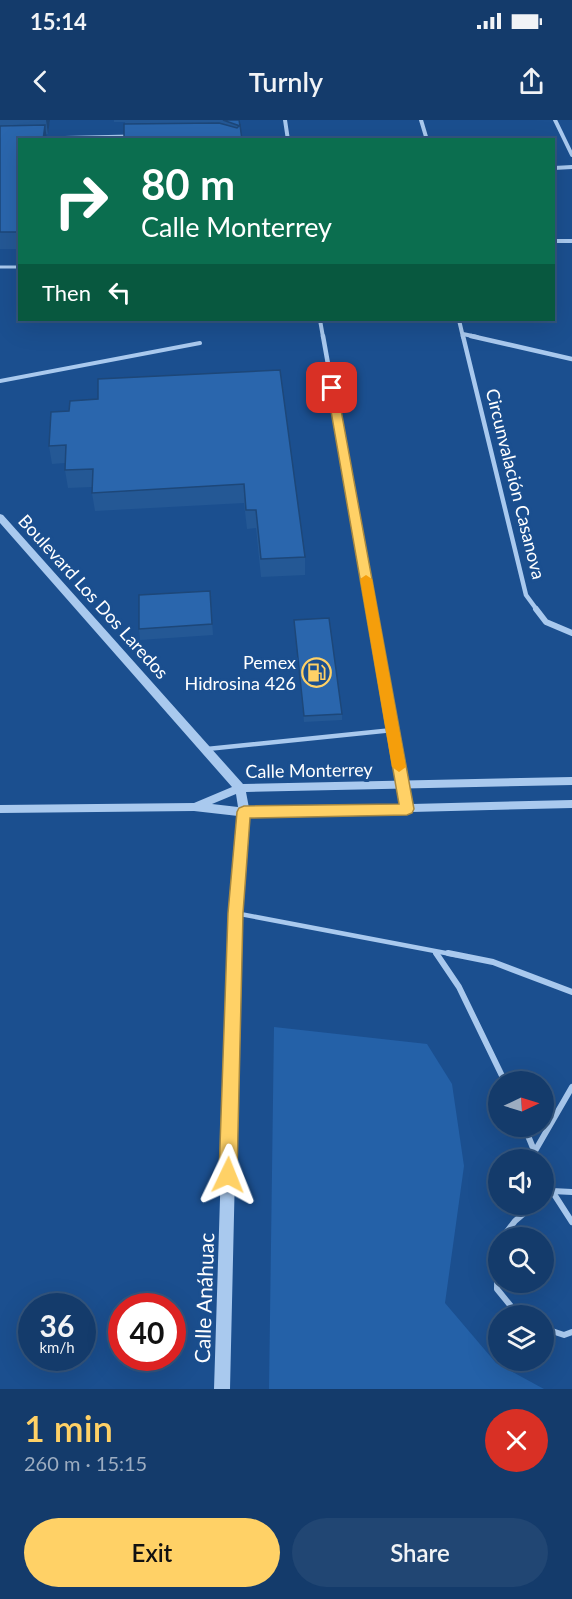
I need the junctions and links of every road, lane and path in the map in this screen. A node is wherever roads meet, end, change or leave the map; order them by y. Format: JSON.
{"nodes":[{"id":1,"x":285,"y":120,"type":"edge"},
{"id":2,"x":420,"y":120,"type":"edge"},
{"id":3,"x":555,"y":120,"type":"edge"},
{"id":4,"x":139,"y":136,"type":"edge"},
{"id":5,"x":35,"y":138,"type":"edge"},
{"id":6,"x":288,"y":138,"type":"edge"},
{"id":7,"x":426,"y":138,"type":"edge"},
{"id":8,"x":572,"y":155,"type":"edge"},
{"id":9,"x":555,"y":168,"type":"edge"},
{"id":10,"x":572,"y":168,"type":"edge"},
{"id":11,"x":555,"y":241,"type":"edge"},
{"id":12,"x":572,"y":241,"type":"edge"},
{"id":13,"x":0,"y":267,"type":"edge"},
{"id":14,"x":18,"y":267,"type":"edge"},
{"id":15,"x":320,"y":321,"type":"edge"},
{"id":16,"x":459,"y":321,"type":"edge"},
{"id":17,"x":463,"y":334,"type":"junction"},
{"id":18,"x":200,"y":343,"type":"dead end"},
{"id":19,"x":572,"y":359,"type":"edge"},
{"id":20,"x":0,"y":381,"type":"edge"},
{"id":21,"x":0,"y":517,"type":"edge"},
{"id":22,"x":572,"y":633,"type":"edge"},
{"id":23,"x":393,"y":730,"type":"junction"},
{"id":24,"x":206,"y":749,"type":"junction"},
{"id":25,"x":572,"y":781,"type":"edge"},
{"id":26,"x":402,"y":785,"type":"junction"},
{"id":27,"x":240,"y":788,"type":"junction"},
{"id":28,"x":572,"y":804,"type":"edge"},
{"id":29,"x":194,"y":807,"type":"junction"},
{"id":30,"x":0,"y":809,"type":"edge"},
{"id":31,"x":407,"y":809,"type":"junction"},
{"id":32,"x":244,"y":812,"type":"junction"},
{"id":33,"x":235,"y":913,"type":"junction"},
{"id":34,"x":435,"y":952,"type":"junction"},
{"id":35,"x":572,"y":992,"type":"edge"},
{"id":36,"x":500,"y":1071,"type":"edge"},
{"id":37,"x":572,"y":1087,"type":"edge"},
{"id":38,"x":536,"y":1149,"type":"edge"},
{"id":39,"x":554,"y":1191,"type":"edge"},
{"id":40,"x":572,"y":1192,"type":"edge"},
{"id":41,"x":554,"y":1194,"type":"edge"},
{"id":42,"x":522,"y":1215,"type":"edge"},
{"id":43,"x":572,"y":1222,"type":"edge"},
{"id":44,"x":510,"y":1227,"type":"edge"},
{"id":45,"x":500,"y":1293,"type":"edge"},
{"id":46,"x":510,"y":1305,"type":"edge"},
{"id":47,"x":554,"y":1332,"type":"edge"},
{"id":48,"x":572,"y":1332,"type":"edge"},
{"id":49,"x":222,"y":1389,"type":"edge"}],
"edges":[{"from":1,"to":6,"type":"street"},
{"from":2,"to":7,"type":"street"},
{"from":3,"to":8,"type":"street"},
{"from":4,"to":5,"type":"lane"},
{"from":9,"to":10,"type":"street"},
{"from":11,"to":12,"type":"street"},
{"from":13,"to":14,"type":"lane"},
{"from":15,"to":23,"type":"street"},
{"from":16,"to":17,"type":"street","name":"Circunvalación Casanova"},
{"from":17,"to":19,"type":"street"},
{"from":17,"to":22,"type":"street","name":"Circunvalación Casanova"},
{"from":18,"to":20,"type":"lane"},
{"from":21,"to":24,"type":"street","name":"Boulevard Los Dos Laredos"},
{"from":23,"to":24,"type":"lane"},
{"from":23,"to":26,"type":"street"},
{"from":24,"to":27,"type":"street","name":"Boulevard Los Dos Laredos"},
{"from":25,"to":26,"type":"street","name":"Calle Monterrey"},
{"from":26,"to":27,"type":"street","name":"Calle Monterrey"},
{"from":26,"to":31,"type":"street"},
{"from":27,"to":29,"type":"street","name":"Calle Monterrey"},
{"from":27,"to":32,"type":"street"},
{"from":28,"to":31,"type":"street","name":"Calle Monterrey"},
{"from":29,"to":30,"type":"street","name":"Calle Monterrey"},
{"from":29,"to":32,"type":"street","name":"Calle Monterrey"},
{"from":31,"to":32,"type":"street","name":"Calle Monterrey"},
{"from":32,"to":33,"type":"street","name":"Calle Anáhuac"},
{"from":33,"to":34,"type":"lane"},
{"from":33,"to":49,"type":"street","name":"Calle Anáhuac"},
{"from":34,"to":35,"type":"lane"},
{"from":34,"to":36,"type":"lane"},
{"from":37,"to":38,"type":"lane"},
{"from":39,"to":40,"type":"lane"},
{"from":41,"to":43,"type":"lane"},
{"from":42,"to":44,"type":"lane"},
{"from":45,"to":46,"type":"lane"},
{"from":47,"to":48,"type":"lane"}]}
